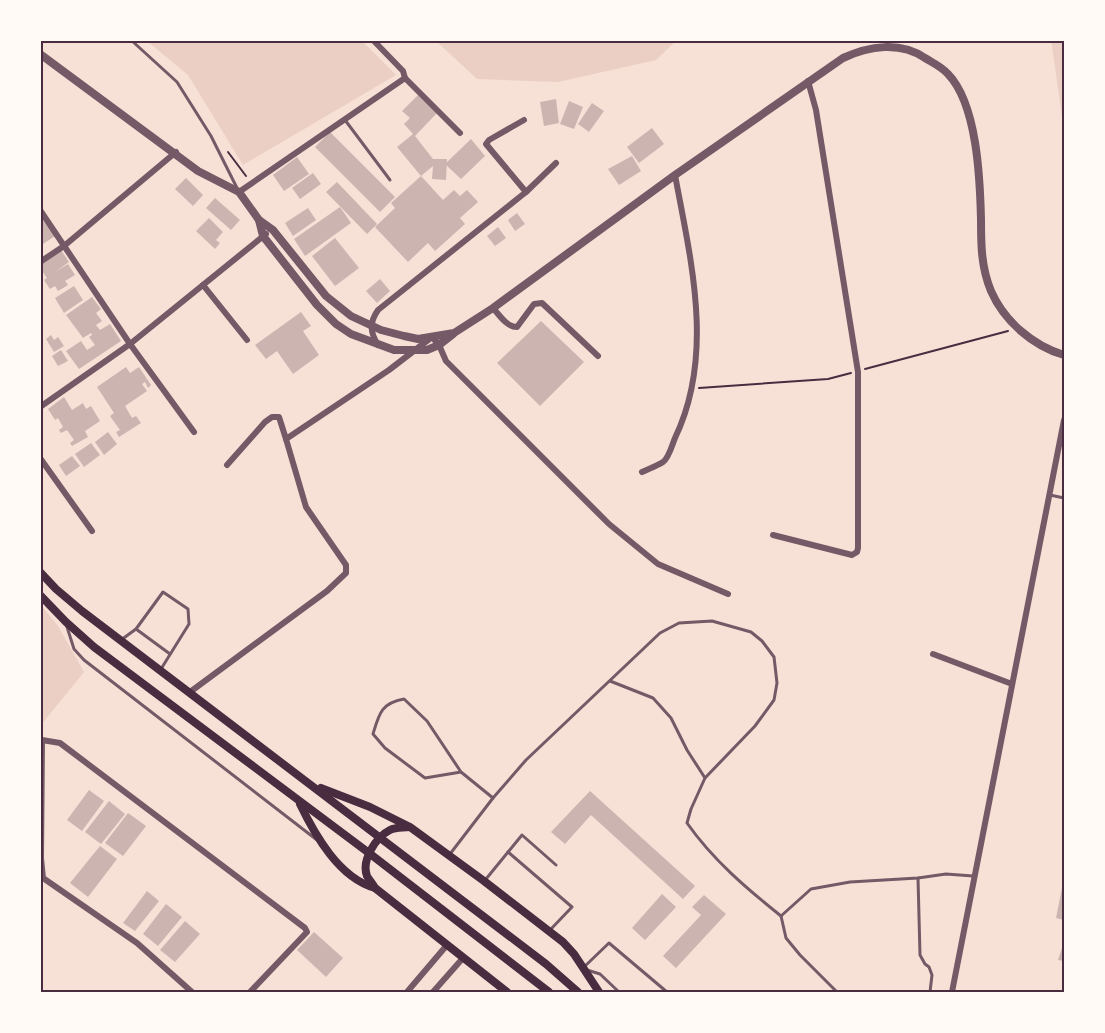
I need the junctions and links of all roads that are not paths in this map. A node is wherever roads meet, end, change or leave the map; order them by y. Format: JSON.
{"nodes":[{"id":1,"x":131,"y":40,"type":"edge"},
{"id":2,"x":373,"y":40,"type":"edge"},
{"id":3,"x":40,"y":54,"type":"edge"},
{"id":4,"x":405,"y":78,"type":"junction"},
{"id":5,"x":808,"y":81,"type":"junction"},
{"id":6,"x":345,"y":120,"type":"junction"},
{"id":7,"x":524,"y":120,"type":"dead end"},
{"id":8,"x":460,"y":133,"type":"dead end"},
{"id":9,"x":176,"y":152,"type":"junction"},
{"id":10,"x":556,"y":163,"type":"dead end"},
{"id":11,"x":675,"y":175,"type":"junction"},
{"id":12,"x":390,"y":180,"type":"dead end"},
{"id":13,"x":239,"y":192,"type":"junction"},
{"id":14,"x":526,"y":192,"type":"junction"},
{"id":15,"x":40,"y":210,"type":"edge"},
{"id":16,"x":258,"y":220,"type":"junction"},
{"id":17,"x":272,"y":229,"type":"junction"},
{"id":18,"x":262,"y":236,"type":"junction"},
{"id":19,"x":64,"y":246,"type":"junction"},
{"id":20,"x":40,"y":262,"type":"edge"},
{"id":21,"x":203,"y":285,"type":"junction"},
{"id":22,"x":493,"y":308,"type":"junction"},
{"id":23,"x":371,"y":326,"type":"junction"},
{"id":24,"x":454,"y":333,"type":"junction"},
{"id":25,"x":432,"y":337,"type":"junction"},
{"id":26,"x":247,"y":340,"type":"dead end"},
{"id":27,"x":130,"y":344,"type":"junction"},
{"id":28,"x":439,"y":345,"type":"junction"},
{"id":29,"x":378,"y":346,"type":"junction"},
{"id":30,"x":415,"y":350,"type":"junction"},
{"id":31,"x":1065,"y":355,"type":"edge"},
{"id":32,"x":598,"y":356,"type":"dead end"},
{"id":33,"x":40,"y":407,"type":"edge"},
{"id":34,"x":1065,"y":420,"type":"edge"},
{"id":35,"x":194,"y":432,"type":"dead end"},
{"id":36,"x":286,"y":439,"type":"junction"},
{"id":37,"x":40,"y":458,"type":"edge"},
{"id":38,"x":226,"y":465,"type":"dead end"},
{"id":39,"x":642,"y":472,"type":"dead end"},
{"id":40,"x":1050,"y":495,"type":"junction"},
{"id":41,"x":1065,"y":498,"type":"edge"},
{"id":42,"x":92,"y":531,"type":"dead end"},
{"id":43,"x":773,"y":535,"type":"dead end"},
{"id":44,"x":40,"y":572,"type":"edge"},
{"id":45,"x":728,"y":594,"type":"dead end"},
{"id":46,"x":40,"y":595,"type":"edge"},
{"id":47,"x":66,"y":622,"type":"junction"},
{"id":48,"x":136,"y":629,"type":"junction"},
{"id":49,"x":120,"y":640,"type":"junction"},
{"id":50,"x":170,"y":654,"type":"junction"},
{"id":51,"x":933,"y":654,"type":"dead end"},
{"id":52,"x":161,"y":669,"type":"junction"},
{"id":53,"x":610,"y":681,"type":"junction"},
{"id":54,"x":1012,"y":684,"type":"junction"},
{"id":55,"x":190,"y":692,"type":"junction"},
{"id":56,"x":461,"y":772,"type":"junction"},
{"id":57,"x":705,"y":778,"type":"junction"},
{"id":58,"x":312,"y":784,"type":"junction"},
{"id":59,"x":493,"y":798,"type":"junction"},
{"id":60,"x":299,"y":801,"type":"junction"},
{"id":61,"x":410,"y":827,"type":"junction"},
{"id":62,"x":380,"y":838,"type":"junction"},
{"id":63,"x":322,"y":844,"type":"junction"},
{"id":64,"x":508,"y":852,"type":"junction"},
{"id":65,"x":369,"y":853,"type":"junction"},
{"id":66,"x":449,"y":856,"type":"junction"},
{"id":67,"x":556,"y":866,"type":"dead end"},
{"id":68,"x":975,"y":876,"type":"junction"},
{"id":69,"x":918,"y":878,"type":"junction"},
{"id":70,"x":484,"y":881,"type":"junction"},
{"id":71,"x":375,"y":888,"type":"junction"},
{"id":72,"x":781,"y":916,"type":"junction"},
{"id":73,"x":550,"y":930,"type":"junction"},
{"id":74,"x":447,"y":945,"type":"junction"},
{"id":75,"x":463,"y":958,"type":"junction"},
{"id":76,"x":583,"y":968,"type":"junction"},
{"id":77,"x":410,"y":992,"type":"edge"},
{"id":78,"x":667,"y":992,"type":"edge"},
{"id":79,"x":192,"y":993,"type":"edge"},
{"id":80,"x":250,"y":993,"type":"edge"},
{"id":81,"x":433,"y":993,"type":"edge"},
{"id":82,"x":507,"y":993,"type":"edge"},
{"id":83,"x":549,"y":993,"type":"edge"},
{"id":84,"x":578,"y":993,"type":"edge"},
{"id":85,"x":599,"y":993,"type":"edge"},
{"id":86,"x":619,"y":993,"type":"edge"},
{"id":87,"x":837,"y":993,"type":"edge"},
{"id":88,"x":930,"y":993,"type":"edge"},
{"id":89,"x":952,"y":993,"type":"edge"}],
"edges":[{"from":1,"to":13,"type":"lane"},
{"from":2,"to":4,"type":"street"},
{"from":3,"to":9,"type":"street"},
{"from":4,"to":6,"type":"street"},
{"from":4,"to":8,"type":"street"},
{"from":5,"to":11,"type":"street"},
{"from":5,"to":31,"type":"street"},
{"from":5,"to":43,"type":"street"},
{"from":6,"to":12,"type":"lane"},
{"from":6,"to":13,"type":"street"},
{"from":7,"to":14,"type":"street"},
{"from":9,"to":13,"type":"street"},
{"from":9,"to":19,"type":"street"},
{"from":10,"to":14,"type":"street"},
{"from":11,"to":22,"type":"street"},
{"from":11,"to":39,"type":"street"},
{"from":13,"to":16,"type":"street"},
{"from":14,"to":23,"type":"street"},
{"from":15,"to":19,"type":"street"},
{"from":16,"to":17,"type":"street"},
{"from":16,"to":18,"type":"street"},
{"from":17,"to":18,"type":"street"},
{"from":17,"to":23,"type":"street"},
{"from":18,"to":21,"type":"street"},
{"from":18,"to":29,"type":"street"},
{"from":19,"to":20,"type":"street"},
{"from":19,"to":27,"type":"street"},
{"from":21,"to":26,"type":"street"},
{"from":21,"to":27,"type":"street"},
{"from":22,"to":24,"type":"street"},
{"from":22,"to":32,"type":"street"},
{"from":23,"to":25,"type":"street"},
{"from":23,"to":29,"type":"street"},
{"from":24,"to":25,"type":"street"},
{"from":24,"to":28,"type":"street"},
{"from":25,"to":28,"type":"street"},
{"from":25,"to":30,"type":"street"},
{"from":27,"to":33,"type":"street"},
{"from":27,"to":35,"type":"street"},
{"from":28,"to":30,"type":"street"},
{"from":28,"to":45,"type":"street"},
{"from":29,"to":30,"type":"street"},
{"from":30,"to":36,"type":"street"},
{"from":34,"to":40,"type":"street"},
{"from":36,"to":38,"type":"street"},
{"from":36,"to":55,"type":"street"},
{"from":37,"to":42,"type":"street"},
{"from":40,"to":41,"type":"lane"},
{"from":40,"to":54,"type":"street"},
{"from":44,"to":49,"type":"main road"},
{"from":46,"to":47,"type":"main road"},
{"from":47,"to":60,"type":"main road"},
{"from":47,"to":63,"type":"lane"},
{"from":48,"to":49,"type":"lane"},
{"from":48,"to":50,"type":"lane"},
{"from":48,"to":50,"type":"lane"},
{"from":49,"to":52,"type":"main road"},
{"from":50,"to":52,"type":"lane"},
{"from":51,"to":54,"type":"street"},
{"from":52,"to":55,"type":"main road"},
{"from":53,"to":57,"type":"lane"},
{"from":53,"to":57,"type":"lane"},
{"from":53,"to":59,"type":"lane"},
{"from":54,"to":68,"type":"street"},
{"from":55,"to":58,"type":"main road"},
{"from":56,"to":56,"type":"lane"},
{"from":56,"to":59,"type":"lane"},
{"from":57,"to":72,"type":"lane"},
{"from":58,"to":61,"type":"main road"},
{"from":58,"to":62,"type":"main road"},
{"from":59,"to":66,"type":"lane"},
{"from":60,"to":63,"type":"main road"},
{"from":60,"to":65,"type":"main road"},
{"from":61,"to":62,"type":"main road"},
{"from":61,"to":66,"type":"main road"},
{"from":62,"to":65,"type":"main road"},
{"from":62,"to":84,"type":"main road"},
{"from":63,"to":71,"type":"main road"},
{"from":64,"to":67,"type":"lane"},
{"from":64,"to":70,"type":"lane"},
{"from":64,"to":73,"type":"lane"},
{"from":65,"to":71,"type":"main road"},
{"from":65,"to":83,"type":"main road"},
{"from":66,"to":70,"type":"main road"},
{"from":68,"to":69,"type":"lane"},
{"from":68,"to":89,"type":"street"},
{"from":69,"to":72,"type":"lane"},
{"from":69,"to":88,"type":"lane"},
{"from":70,"to":73,"type":"main road"},
{"from":71,"to":74,"type":"main road"},
{"from":72,"to":87,"type":"lane"},
{"from":73,"to":76,"type":"main road"},
{"from":74,"to":75,"type":"main road"},
{"from":74,"to":77,"type":"street"},
{"from":75,"to":81,"type":"street"},
{"from":75,"to":82,"type":"main road"},
{"from":76,"to":78,"type":"lane"},
{"from":76,"to":85,"type":"main road"},
{"from":76,"to":86,"type":"lane"},
{"from":79,"to":80,"type":"street"}]}
